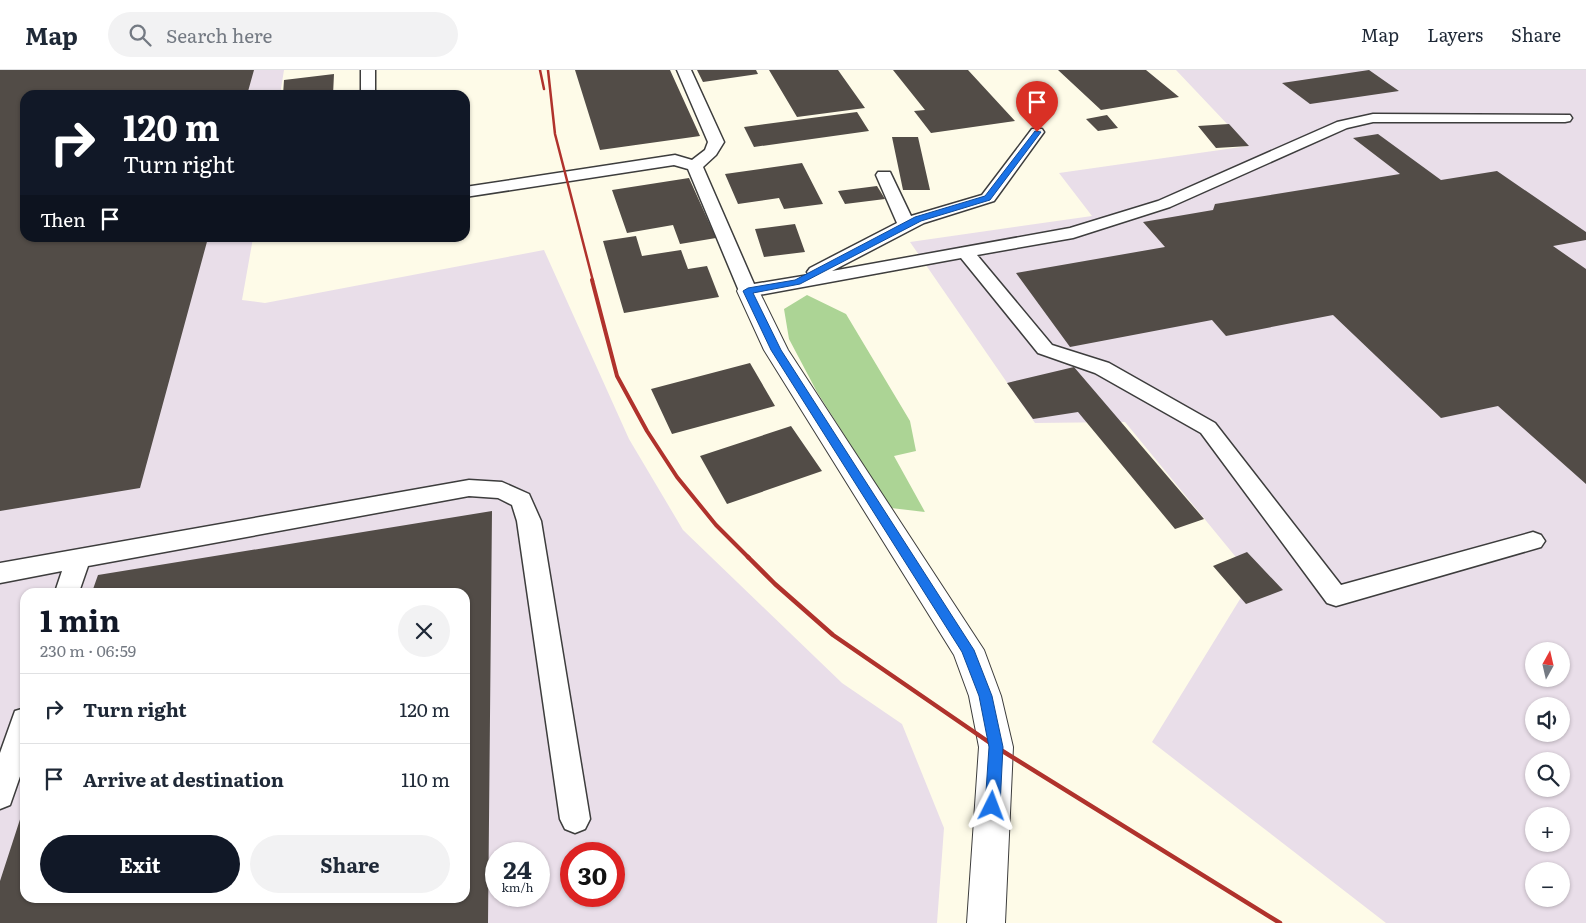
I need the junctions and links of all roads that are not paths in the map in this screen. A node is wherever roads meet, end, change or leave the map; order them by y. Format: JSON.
{"nodes":[{"id":1,"x":368,"y":70,"type":"edge"},
{"id":2,"x":684,"y":70,"type":"edge"},
{"id":3,"x":368,"y":90,"type":"edge"},
{"id":4,"x":1565,"y":118,"type":"dead end"},
{"id":5,"x":1037,"y":132,"type":"dead end"},
{"id":6,"x":695,"y":166,"type":"junction"},
{"id":7,"x":884,"y":175,"type":"dead end"},
{"id":8,"x":470,"y":191,"type":"edge"},
{"id":9,"x":906,"y":225,"type":"junction"},
{"id":10,"x":965,"y":252,"type":"junction"},
{"id":11,"x":797,"y":282,"type":"junction"},
{"id":12,"x":748,"y":291,"type":"junction"},
{"id":13,"x":1533,"y":541,"type":"dead end"},
{"id":14,"x":78,"y":560,"type":"junction"},
{"id":15,"x":0,"y":573,"type":"edge"},
{"id":16,"x":69,"y":588,"type":"edge"},
{"id":17,"x":20,"y":735,"type":"edge"},
{"id":18,"x":0,"y":795,"type":"edge"},
{"id":19,"x":575,"y":819,"type":"dead end"},
{"id":20,"x":986,"y":923,"type":"edge"}],
"edges":[{"from":1,"to":3,"type":"lane"},
{"from":2,"to":6,"type":"lane"},
{"from":4,"to":10,"type":"lane"},
{"from":5,"to":9,"type":"lane"},
{"from":6,"to":8,"type":"lane"},
{"from":6,"to":12,"type":"lane"},
{"from":7,"to":9,"type":"lane"},
{"from":9,"to":11,"type":"lane"},
{"from":10,"to":11,"type":"lane"},
{"from":10,"to":13,"type":"lane"},
{"from":11,"to":12,"type":"lane"},
{"from":12,"to":20,"type":"street"},
{"from":14,"to":15,"type":"lane"},
{"from":14,"to":16,"type":"lane"},
{"from":14,"to":19,"type":"lane"},
{"from":17,"to":18,"type":"lane"}]}
